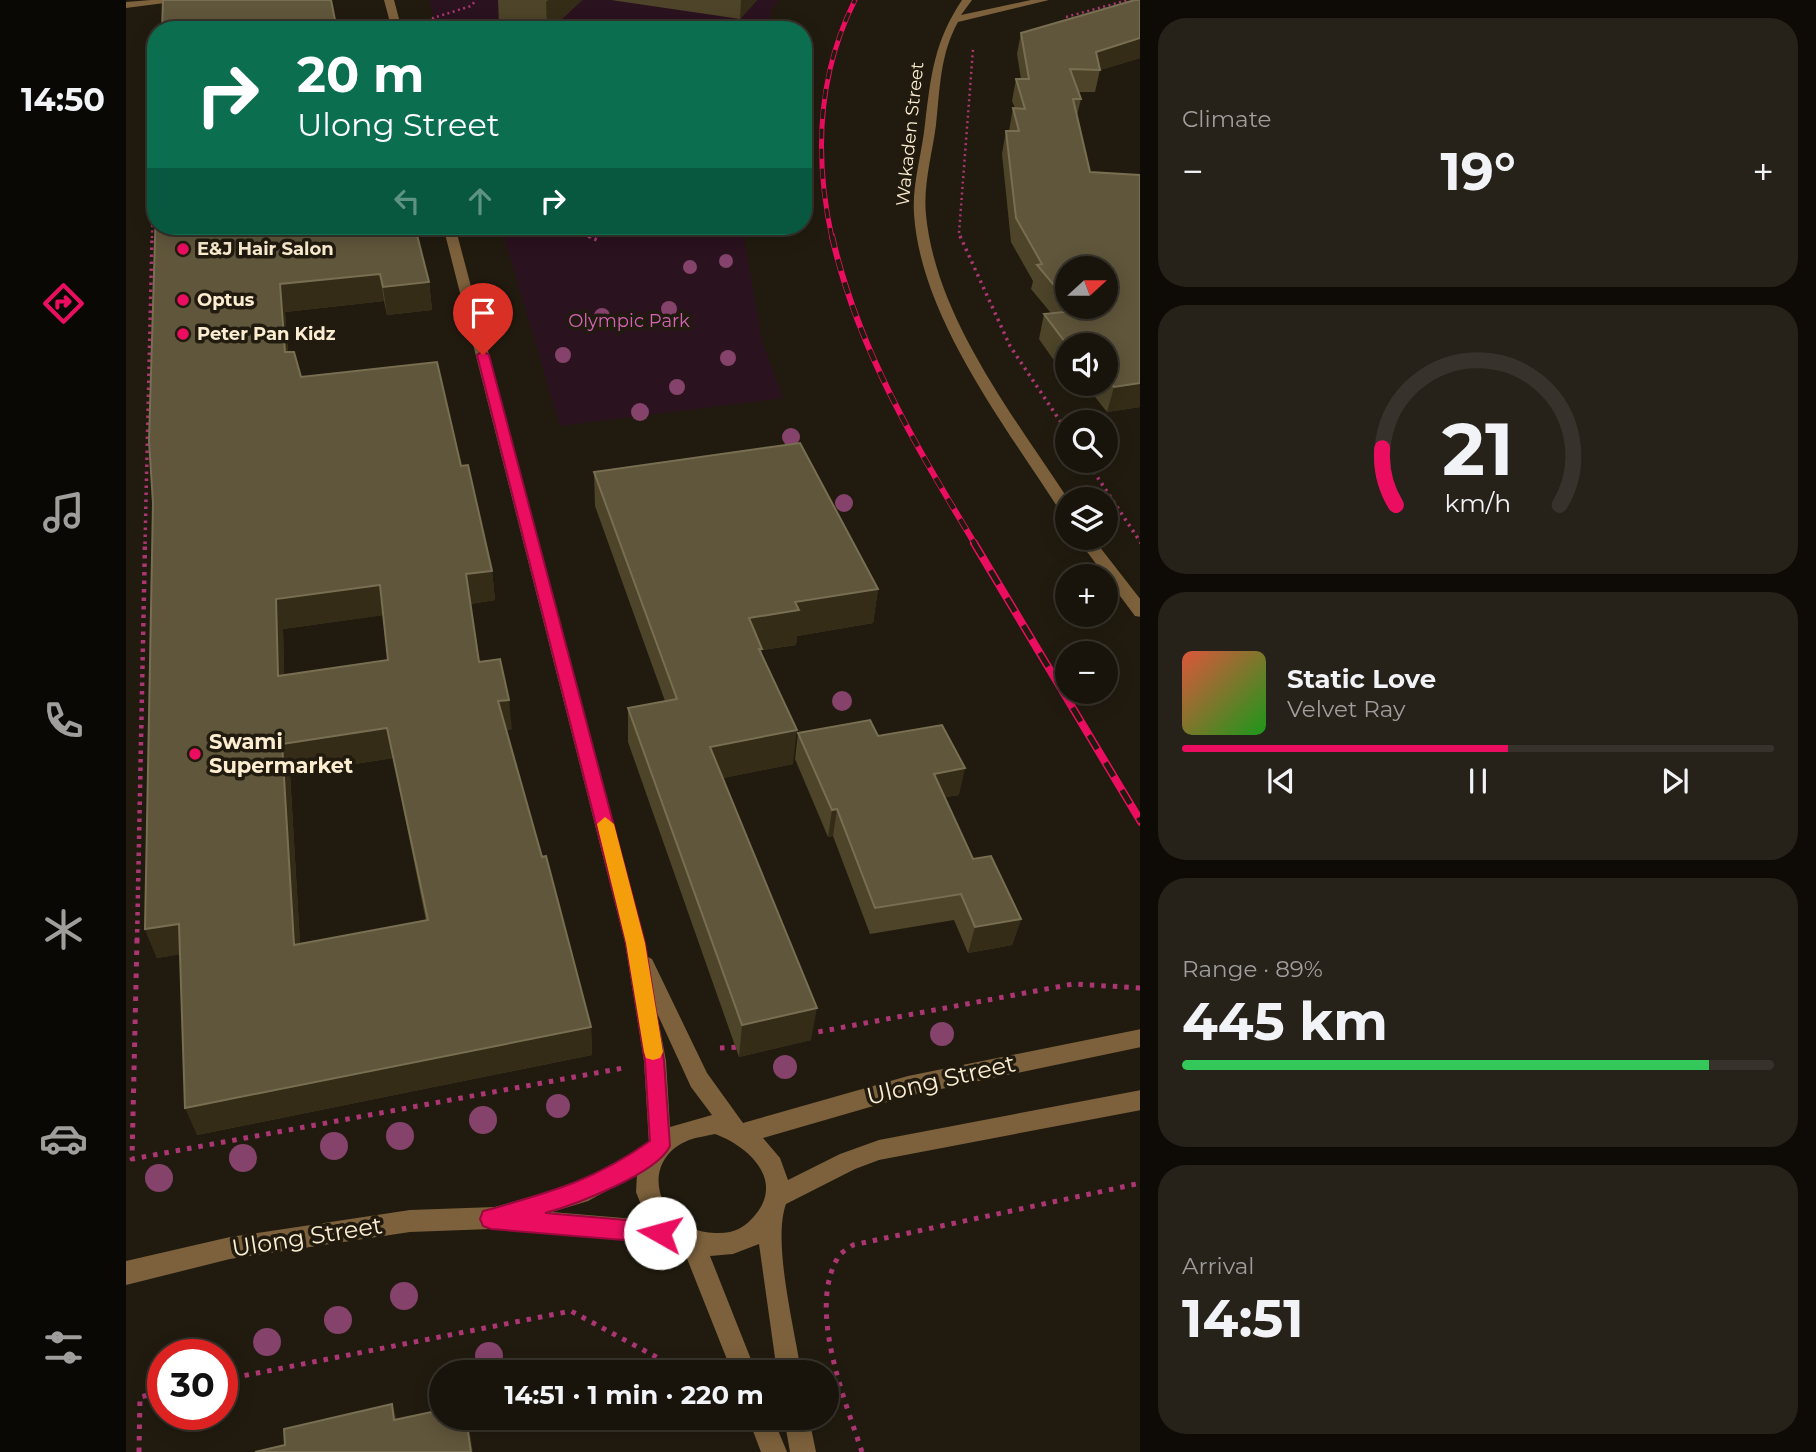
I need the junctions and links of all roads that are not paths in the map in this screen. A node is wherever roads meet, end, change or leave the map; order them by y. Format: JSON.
{"nodes":[{"id":1,"x":183,"y":0,"type":"edge"},
{"id":2,"x":389,"y":0,"type":"edge"},
{"id":3,"x":967,"y":0,"type":"edge"},
{"id":4,"x":1044,"y":0,"type":"edge"},
{"id":5,"x":126,"y":5,"type":"edge"},
{"id":6,"x":953,"y":20,"type":"junction"},
{"id":7,"x":395,"y":21,"type":"edge"},
{"id":8,"x":451,"y":235,"type":"edge"},
{"id":9,"x":1055,"y":490,"type":"edge"},
{"id":10,"x":1094,"y":550,"type":"edge"},
{"id":11,"x":1140,"y":612,"type":"edge"},
{"id":12,"x":635,"y":943,"type":"junction"},
{"id":13,"x":1140,"y":1038,"type":"edge"},
{"id":14,"x":1140,"y":1100,"type":"edge"},
{"id":15,"x":740,"y":1131,"type":"junction"},
{"id":16,"x":658,"y":1149,"type":"junction"},
{"id":17,"x":773,"y":1207,"type":"junction"},
{"id":18,"x":491,"y":1219,"type":"junction"},
{"id":19,"x":685,"y":1239,"type":"junction"},
{"id":20,"x":126,"y":1273,"type":"edge"},
{"id":21,"x":739,"y":1360,"type":"edge"},
{"id":22,"x":787,"y":1360,"type":"edge"},
{"id":23,"x":766,"y":1430,"type":"edge"},
{"id":24,"x":799,"y":1430,"type":"edge"},
{"id":25,"x":774,"y":1452,"type":"edge"},
{"id":26,"x":803,"y":1452,"type":"edge"}],
"edges":[{"from":1,"to":5,"type":"street"},
{"from":2,"to":7,"type":"street"},
{"from":3,"to":6,"type":"street","name":"Wakaden Street"},
{"from":4,"to":6,"type":"street"},
{"from":6,"to":9,"type":"street","name":"Wakaden Street"},
{"from":8,"to":12,"type":"street"},
{"from":10,"to":11,"type":"street"},
{"from":12,"to":15,"type":"street"},
{"from":12,"to":16,"type":"street"},
{"from":13,"to":15,"type":"street","name":"Ulong Street"},
{"from":14,"to":17,"type":"street"},
{"from":15,"to":16,"type":"street"},
{"from":15,"to":17,"type":"street"},
{"from":16,"to":18,"type":"street","name":"Ulong Street"},
{"from":16,"to":19,"type":"street"},
{"from":17,"to":19,"type":"street"},
{"from":17,"to":22,"type":"street"},
{"from":18,"to":19,"type":"street","name":"Ulong Street"},
{"from":18,"to":20,"type":"street","name":"Ulong Street"},
{"from":19,"to":21,"type":"street"},
{"from":23,"to":25,"type":"street"},
{"from":24,"to":26,"type":"street"}]}
